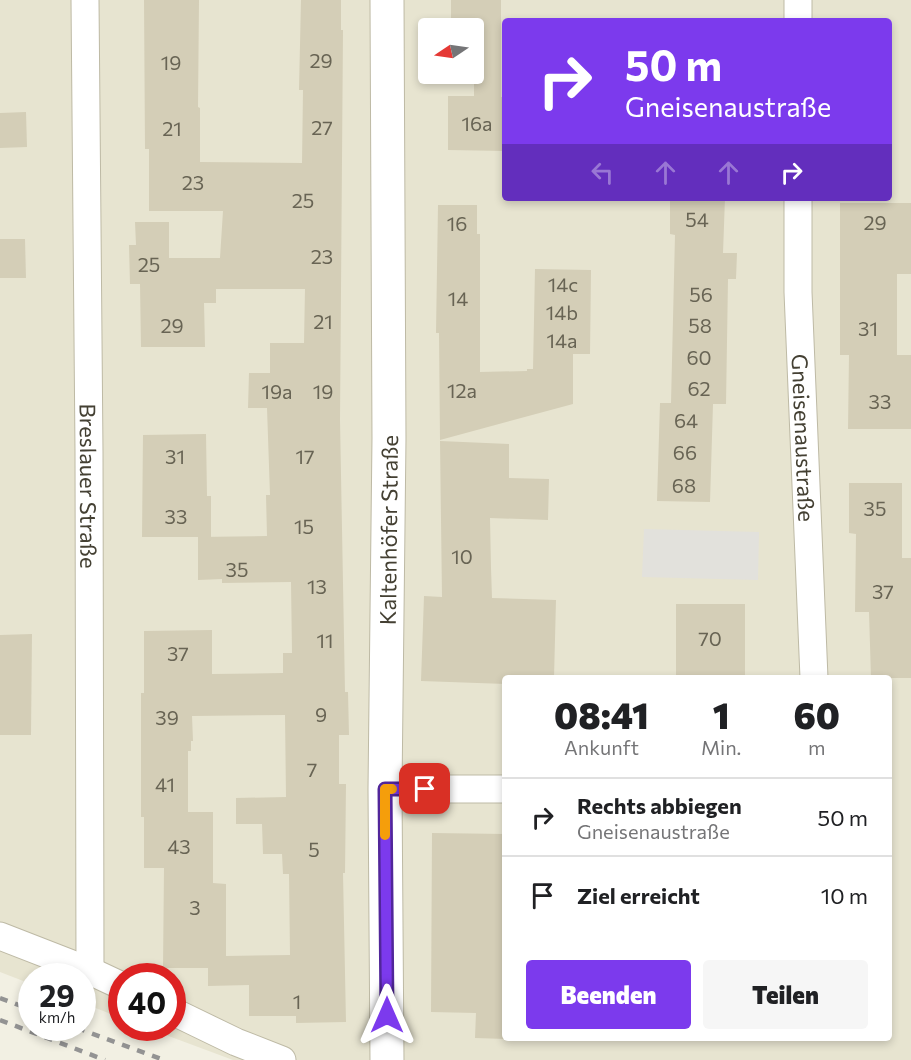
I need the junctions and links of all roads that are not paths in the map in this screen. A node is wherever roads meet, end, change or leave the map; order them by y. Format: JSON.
{"nodes":[{"id":1,"x":85,"y":0,"type":"edge"},
{"id":2,"x":387,"y":0,"type":"edge"},
{"id":3,"x":798,"y":0,"type":"edge"},
{"id":4,"x":798,"y":18,"type":"edge"},
{"id":5,"x":798,"y":201,"type":"edge"},
{"id":6,"x":814,"y":675,"type":"edge"},
{"id":7,"x":385,"y":789,"type":"junction"},
{"id":8,"x":502,"y":789,"type":"edge"},
{"id":9,"x":0,"y":936,"type":"edge"},
{"id":10,"x":69,"y":963,"type":"edge"},
{"id":11,"x":90,"y":963,"type":"edge"},
{"id":12,"x":186,"y":1018,"type":"edge"},
{"id":13,"x":282,"y":1060,"type":"edge"},
{"id":14,"x":387,"y":1060,"type":"edge"}],
"edges":[{"from":1,"to":11,"type":"street","name":"Breslauer Straße"},
{"from":2,"to":7,"type":"street","name":"Kaltenhöfer Straße"},
{"from":3,"to":4,"type":"street"},
{"from":5,"to":6,"type":"street","name":"Gneisenaustraße"},
{"from":7,"to":8,"type":"street"},
{"from":7,"to":14,"type":"street","name":"Kaltenhöfer Straße"},
{"from":9,"to":10,"type":"street"},
{"from":12,"to":13,"type":"street"}]}
